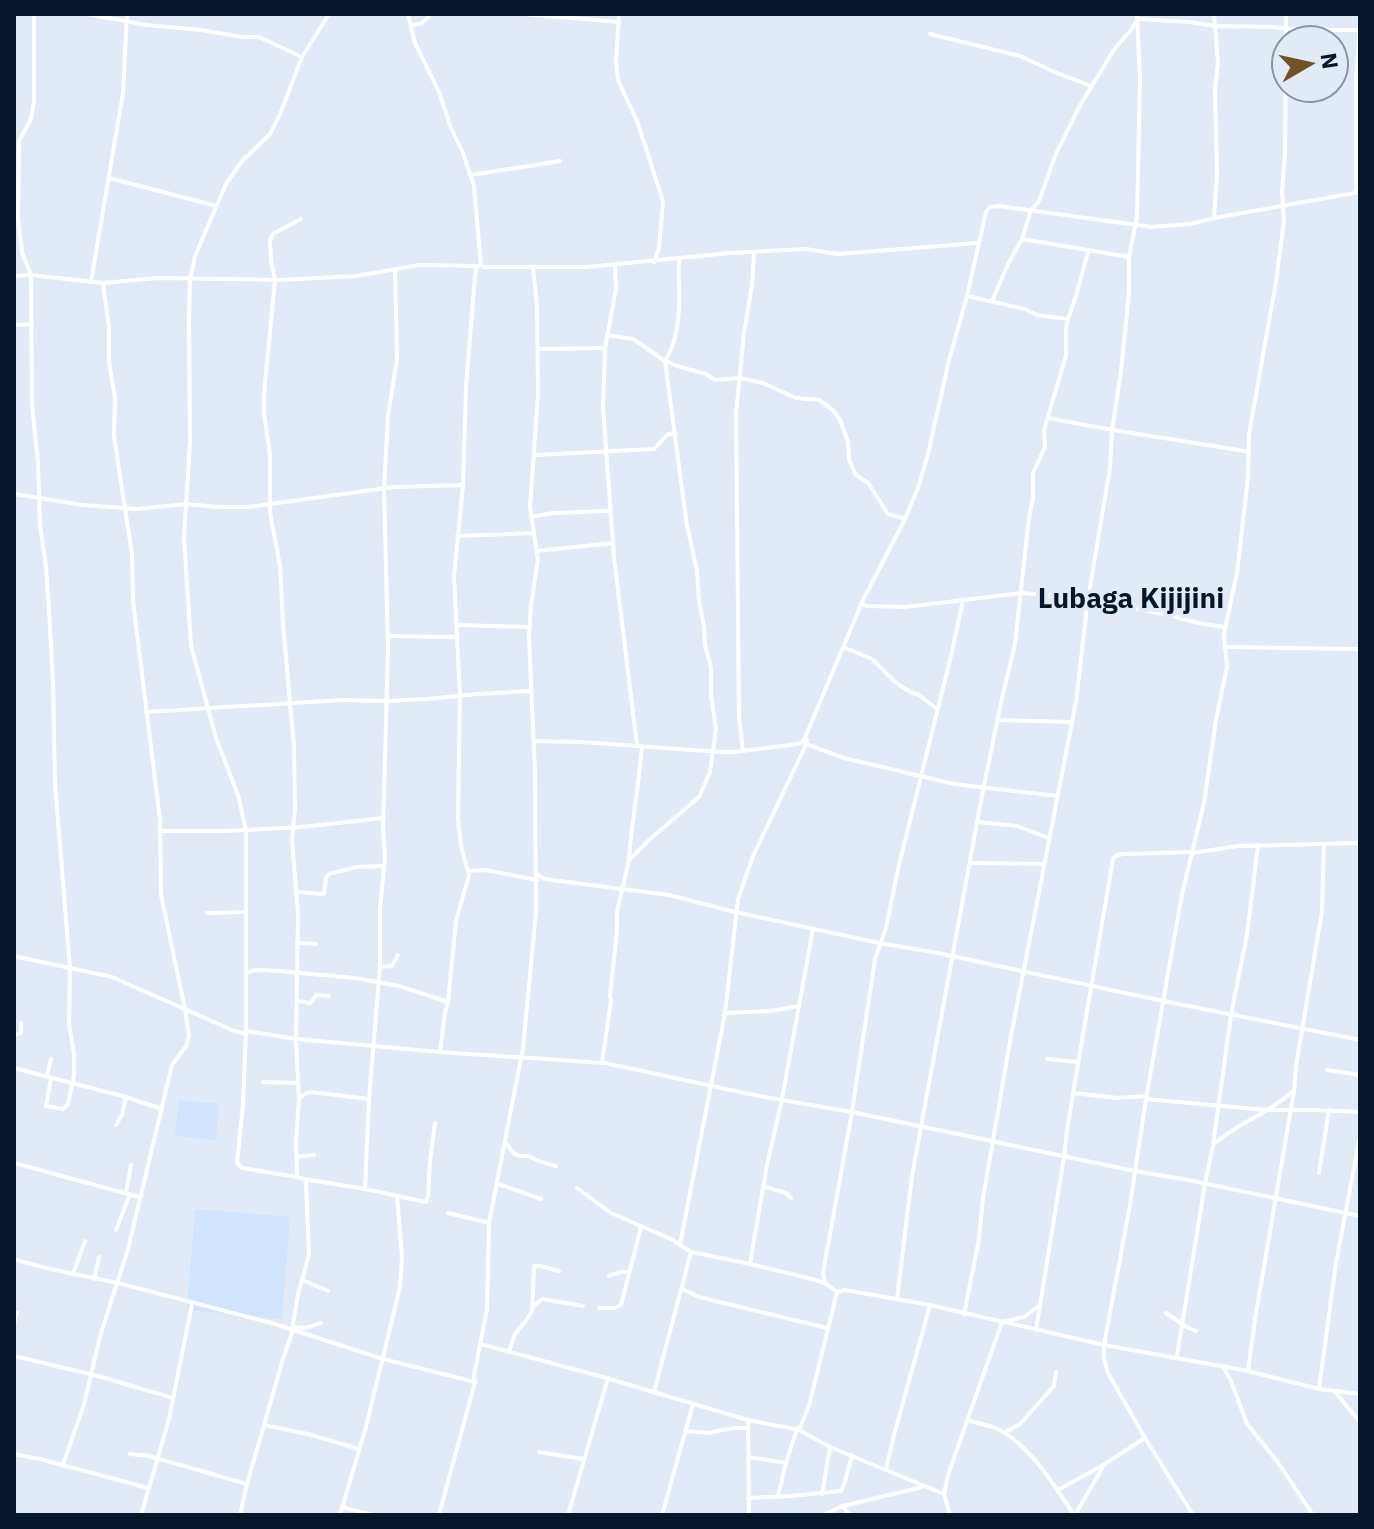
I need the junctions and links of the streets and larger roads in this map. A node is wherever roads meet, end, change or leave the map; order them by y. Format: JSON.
{"nodes":[{"id":1,"x":34,"y":14,"type":"edge"},
{"id":2,"x":87,"y":14,"type":"edge"},
{"id":3,"x":127,"y":14,"type":"edge"},
{"id":4,"x":329,"y":14,"type":"edge"},
{"id":5,"x":408,"y":14,"type":"edge"},
{"id":6,"x":431,"y":14,"type":"edge"},
{"id":7,"x":523,"y":14,"type":"edge"},
{"id":8,"x":619,"y":14,"type":"edge"},
{"id":9,"x":1214,"y":14,"type":"edge"},
{"id":10,"x":1138,"y":16,"type":"edge"},
{"id":11,"x":127,"y":22,"type":"junction"},
{"id":12,"x":619,"y":22,"type":"junction"},
{"id":13,"x":411,"y":26,"type":"junction"},
{"id":14,"x":1214,"y":26,"type":"junction"},
{"id":15,"x":1270,"y":28,"type":"edge"},
{"id":16,"x":1360,"y":28,"type":"edge"},
{"id":17,"x":930,"y":34,"type":"dead end"},
{"id":18,"x":302,"y":57,"type":"junction"},
{"id":19,"x":1091,"y":86,"type":"junction"},
{"id":20,"x":1285,"y":104,"type":"edge"},
{"id":21,"x":560,"y":161,"type":"dead end"},
{"id":22,"x":471,"y":175,"type":"junction"},
{"id":23,"x":109,"y":178,"type":"junction"},
{"id":24,"x":1358,"y":192,"type":"edge"},
{"id":25,"x":1282,"y":205,"type":"junction"},
{"id":26,"x":217,"y":206,"type":"junction"},
{"id":27,"x":1031,"y":210,"type":"junction"},
{"id":28,"x":1214,"y":218,"type":"junction"},
{"id":29,"x":301,"y":219,"type":"dead end"},
{"id":30,"x":1135,"y":226,"type":"junction"},
{"id":31,"x":1022,"y":239,"type":"junction"},
{"id":32,"x":978,"y":243,"type":"junction"},
{"id":33,"x":754,"y":252,"type":"junction"},
{"id":34,"x":1088,"y":252,"type":"junction"},
{"id":35,"x":1129,"y":257,"type":"junction"},
{"id":36,"x":680,"y":259,"type":"junction"},
{"id":37,"x":654,"y":262,"type":"junction"},
{"id":38,"x":615,"y":265,"type":"junction"},
{"id":39,"x":479,"y":266,"type":"junction"},
{"id":40,"x":533,"y":268,"type":"junction"},
{"id":41,"x":395,"y":269,"type":"junction"},
{"id":42,"x":31,"y":275,"type":"junction"},
{"id":43,"x":14,"y":276,"type":"edge"},
{"id":44,"x":190,"y":279,"type":"junction"},
{"id":45,"x":275,"y":280,"type":"junction"},
{"id":46,"x":91,"y":282,"type":"junction"},
{"id":47,"x":103,"y":283,"type":"junction"},
{"id":48,"x":967,"y":296,"type":"junction"},
{"id":49,"x":992,"y":301,"type":"junction"},
{"id":50,"x":1068,"y":319,"type":"junction"},
{"id":51,"x":32,"y":324,"type":"junction"},
{"id":52,"x":14,"y":325,"type":"edge"},
{"id":53,"x":607,"y":335,"type":"junction"},
{"id":54,"x":605,"y":348,"type":"junction"},
{"id":55,"x":538,"y":349,"type":"junction"},
{"id":56,"x":665,"y":361,"type":"junction"},
{"id":57,"x":740,"y":378,"type":"junction"},
{"id":58,"x":1049,"y":418,"type":"junction"},
{"id":59,"x":1112,"y":431,"type":"junction"},
{"id":60,"x":676,"y":433,"type":"junction"},
{"id":61,"x":606,"y":452,"type":"junction"},
{"id":62,"x":1249,"y":452,"type":"junction"},
{"id":63,"x":535,"y":455,"type":"junction"},
{"id":64,"x":463,"y":485,"type":"junction"},
{"id":65,"x":384,"y":488,"type":"junction"},
{"id":66,"x":14,"y":494,"type":"edge"},
{"id":67,"x":39,"y":498,"type":"junction"},
{"id":68,"x":186,"y":504,"type":"junction"},
{"id":69,"x":270,"y":505,"type":"junction"},
{"id":70,"x":126,"y":509,"type":"junction"},
{"id":71,"x":610,"y":511,"type":"junction"},
{"id":72,"x":531,"y":517,"type":"junction"},
{"id":73,"x":905,"y":519,"type":"junction"},
{"id":74,"x":533,"y":533,"type":"junction"},
{"id":75,"x":457,"y":536,"type":"junction"},
{"id":76,"x":613,"y":543,"type":"junction"},
{"id":77,"x":537,"y":551,"type":"junction"},
{"id":78,"x":1022,"y":593,"type":"junction"},
{"id":79,"x":1088,"y":599,"type":"junction"},
{"id":80,"x":963,"y":600,"type":"junction"},
{"id":81,"x":861,"y":604,"type":"junction"},
{"id":82,"x":457,"y":625,"type":"junction"},
{"id":83,"x":530,"y":627,"type":"junction"},
{"id":84,"x":1225,"y":627,"type":"junction"},
{"id":85,"x":387,"y":635,"type":"junction"},
{"id":86,"x":458,"y":637,"type":"junction"},
{"id":87,"x":843,"y":647,"type":"junction"},
{"id":88,"x":1224,"y":647,"type":"junction"},
{"id":89,"x":1360,"y":649,"type":"edge"},
{"id":90,"x":531,"y":691,"type":"junction"},
{"id":91,"x":460,"y":695,"type":"junction"},
{"id":92,"x":387,"y":701,"type":"junction"},
{"id":93,"x":291,"y":702,"type":"junction"},
{"id":94,"x":208,"y":708,"type":"junction"},
{"id":95,"x":937,"y":709,"type":"junction"},
{"id":96,"x":146,"y":712,"type":"junction"},
{"id":97,"x":998,"y":720,"type":"junction"},
{"id":98,"x":1072,"y":722,"type":"junction"},
{"id":99,"x":808,"y":736,"type":"junction"},
{"id":100,"x":534,"y":741,"type":"junction"},
{"id":101,"x":806,"y":744,"type":"junction"},
{"id":102,"x":640,"y":745,"type":"junction"},
{"id":103,"x":713,"y":751,"type":"junction"},
{"id":104,"x":743,"y":751,"type":"junction"},
{"id":105,"x":921,"y":775,"type":"junction"},
{"id":106,"x":984,"y":788,"type":"junction"},
{"id":107,"x":1057,"y":796,"type":"junction"},
{"id":108,"x":384,"y":818,"type":"junction"},
{"id":109,"x":978,"y":822,"type":"junction"},
{"id":110,"x":292,"y":828,"type":"junction"},
{"id":111,"x":246,"y":830,"type":"junction"},
{"id":112,"x":161,"y":831,"type":"junction"},
{"id":113,"x":1049,"y":838,"type":"junction"},
{"id":114,"x":1360,"y":843,"type":"edge"},
{"id":115,"x":1324,"y":844,"type":"junction"},
{"id":116,"x":1258,"y":845,"type":"junction"},
{"id":117,"x":1192,"y":852,"type":"junction"},
{"id":118,"x":629,"y":860,"type":"junction"},
{"id":119,"x":970,"y":863,"type":"junction"},
{"id":120,"x":1044,"y":864,"type":"junction"},
{"id":121,"x":384,"y":866,"type":"junction"},
{"id":122,"x":468,"y":871,"type":"junction"},
{"id":123,"x":544,"y":879,"type":"junction"},
{"id":124,"x":537,"y":880,"type":"junction"},
{"id":125,"x":622,"y":890,"type":"junction"},
{"id":126,"x":297,"y":892,"type":"junction"},
{"id":127,"x":245,"y":912,"type":"junction"},
{"id":128,"x":735,"y":912,"type":"junction"},
{"id":129,"x":207,"y":913,"type":"dead end"},
{"id":130,"x":813,"y":929,"type":"junction"},
{"id":131,"x":297,"y":943,"type":"junction"},
{"id":132,"x":879,"y":943,"type":"junction"},
{"id":133,"x":316,"y":944,"type":"dead end"},
{"id":134,"x":398,"y":955,"type":"dead end"},
{"id":135,"x":14,"y":956,"type":"edge"},
{"id":136,"x":954,"y":957,"type":"junction"},
{"id":137,"x":380,"y":967,"type":"junction"},
{"id":138,"x":70,"y":968,"type":"junction"},
{"id":139,"x":297,"y":972,"type":"junction"},
{"id":140,"x":1024,"y":972,"type":"junction"},
{"id":141,"x":246,"y":973,"type":"junction"},
{"id":142,"x":378,"y":983,"type":"junction"},
{"id":143,"x":1092,"y":986,"type":"junction"},
{"id":144,"x":329,"y":996,"type":"dead end"},
{"id":145,"x":297,"y":1001,"type":"junction"},
{"id":146,"x":1163,"y":1001,"type":"junction"},
{"id":147,"x":448,"y":1002,"type":"junction"},
{"id":148,"x":799,"y":1006,"type":"junction"},
{"id":149,"x":185,"y":1009,"type":"junction"},
{"id":150,"x":725,"y":1013,"type":"junction"},
{"id":151,"x":1231,"y":1015,"type":"junction"},
{"id":152,"x":21,"y":1023,"type":"dead end"},
{"id":153,"x":1303,"y":1027,"type":"junction"},
{"id":154,"x":246,"y":1033,"type":"junction"},
{"id":155,"x":14,"y":1035,"type":"edge"},
{"id":156,"x":296,"y":1039,"type":"junction"},
{"id":157,"x":1360,"y":1040,"type":"edge"},
{"id":158,"x":373,"y":1045,"type":"junction"},
{"id":159,"x":440,"y":1052,"type":"junction"},
{"id":160,"x":521,"y":1057,"type":"junction"},
{"id":161,"x":51,"y":1059,"type":"dead end"},
{"id":162,"x":1047,"y":1059,"type":"dead end"},
{"id":163,"x":1078,"y":1062,"type":"junction"},
{"id":164,"x":602,"y":1063,"type":"junction"},
{"id":165,"x":14,"y":1068,"type":"edge"},
{"id":166,"x":1327,"y":1070,"type":"dead end"},
{"id":167,"x":1360,"y":1075,"type":"edge"},
{"id":168,"x":49,"y":1077,"type":"junction"},
{"id":169,"x":263,"y":1082,"type":"dead end"},
{"id":170,"x":73,"y":1083,"type":"junction"},
{"id":171,"x":298,"y":1083,"type":"junction"},
{"id":172,"x":712,"y":1084,"type":"junction"},
{"id":173,"x":1294,"y":1091,"type":"junction"},
{"id":174,"x":1073,"y":1093,"type":"junction"},
{"id":175,"x":126,"y":1097,"type":"junction"},
{"id":176,"x":1146,"y":1098,"type":"junction"},
{"id":177,"x":299,"y":1099,"type":"junction"},
{"id":178,"x":369,"y":1099,"type":"junction"},
{"id":179,"x":782,"y":1099,"type":"junction"},
{"id":180,"x":1217,"y":1105,"type":"junction"},
{"id":181,"x":162,"y":1109,"type":"junction"},
{"id":182,"x":1266,"y":1110,"type":"junction"},
{"id":183,"x":1290,"y":1110,"type":"junction"},
{"id":184,"x":1329,"y":1110,"type":"junction"},
{"id":185,"x":852,"y":1112,"type":"junction"},
{"id":186,"x":1360,"y":1112,"type":"edge"},
{"id":187,"x":435,"y":1123,"type":"dead end"},
{"id":188,"x":116,"y":1125,"type":"dead end"},
{"id":189,"x":922,"y":1126,"type":"junction"},
{"id":190,"x":1360,"y":1136,"type":"edge"},
{"id":191,"x":505,"y":1142,"type":"junction"},
{"id":192,"x":993,"y":1142,"type":"junction"},
{"id":193,"x":1213,"y":1145,"type":"junction"},
{"id":194,"x":314,"y":1155,"type":"dead end"},
{"id":195,"x":297,"y":1157,"type":"junction"},
{"id":196,"x":1064,"y":1157,"type":"junction"},
{"id":197,"x":14,"y":1163,"type":"edge"},
{"id":198,"x":131,"y":1165,"type":"dead end"},
{"id":199,"x":556,"y":1166,"type":"dead end"},
{"id":200,"x":1135,"y":1171,"type":"junction"},
{"id":201,"x":1319,"y":1173,"type":"dead end"},
{"id":202,"x":297,"y":1177,"type":"junction"},
{"id":203,"x":304,"y":1179,"type":"junction"},
{"id":204,"x":498,"y":1184,"type":"junction"},
{"id":205,"x":1205,"y":1184,"type":"junction"},
{"id":206,"x":763,"y":1186,"type":"junction"},
{"id":207,"x":577,"y":1188,"type":"dead end"},
{"id":208,"x":365,"y":1189,"type":"junction"},
{"id":209,"x":128,"y":1194,"type":"junction"},
{"id":210,"x":397,"y":1196,"type":"junction"},
{"id":211,"x":139,"y":1197,"type":"junction"},
{"id":212,"x":791,"y":1198,"type":"dead end"},
{"id":213,"x":1275,"y":1198,"type":"junction"},
{"id":214,"x":541,"y":1199,"type":"dead end"},
{"id":215,"x":448,"y":1213,"type":"dead end"},
{"id":216,"x":1346,"y":1213,"type":"junction"},
{"id":217,"x":1360,"y":1216,"type":"edge"},
{"id":218,"x":489,"y":1223,"type":"junction"},
{"id":219,"x":641,"y":1227,"type":"junction"},
{"id":220,"x":116,"y":1230,"type":"dead end"},
{"id":221,"x":85,"y":1241,"type":"dead end"},
{"id":222,"x":680,"y":1245,"type":"junction"},
{"id":223,"x":691,"y":1252,"type":"junction"},
{"id":224,"x":99,"y":1257,"type":"dead end"},
{"id":225,"x":14,"y":1259,"type":"edge"},
{"id":226,"x":750,"y":1264,"type":"junction"},
{"id":227,"x":559,"y":1271,"type":"dead end"},
{"id":228,"x":629,"y":1272,"type":"junction"},
{"id":229,"x":73,"y":1274,"type":"junction"},
{"id":230,"x":609,"y":1276,"type":"dead end"},
{"id":231,"x":94,"y":1279,"type":"junction"},
{"id":232,"x":302,"y":1280,"type":"junction"},
{"id":233,"x":118,"y":1283,"type":"junction"},
{"id":234,"x":825,"y":1283,"type":"junction"},
{"id":235,"x":682,"y":1289,"type":"junction"},
{"id":236,"x":328,"y":1291,"type":"dead end"},
{"id":237,"x":837,"y":1292,"type":"junction"},
{"id":238,"x":897,"y":1299,"type":"junction"},
{"id":239,"x":192,"y":1302,"type":"junction"},
{"id":240,"x":930,"y":1305,"type":"junction"},
{"id":241,"x":1040,"y":1305,"type":"junction"},
{"id":242,"x":583,"y":1306,"type":"dead end"},
{"id":243,"x":599,"y":1308,"type":"dead end"},
{"id":244,"x":532,"y":1309,"type":"junction"},
{"id":245,"x":17,"y":1313,"type":"dead end"},
{"id":246,"x":1166,"y":1313,"type":"dead end"},
{"id":247,"x":964,"y":1314,"type":"junction"},
{"id":248,"x":1002,"y":1322,"type":"junction"},
{"id":249,"x":321,"y":1323,"type":"dead end"},
{"id":250,"x":14,"y":1324,"type":"edge"},
{"id":251,"x":1182,"y":1324,"type":"junction"},
{"id":252,"x":827,"y":1328,"type":"junction"},
{"id":253,"x":292,"y":1329,"type":"junction"},
{"id":254,"x":1036,"y":1330,"type":"junction"},
{"id":255,"x":1196,"y":1331,"type":"dead end"},
{"id":256,"x":480,"y":1344,"type":"junction"},
{"id":257,"x":1104,"y":1345,"type":"junction"},
{"id":258,"x":509,"y":1352,"type":"junction"},
{"id":259,"x":14,"y":1356,"type":"edge"},
{"id":260,"x":1177,"y":1357,"type":"junction"},
{"id":261,"x":383,"y":1359,"type":"junction"},
{"id":262,"x":1224,"y":1368,"type":"junction"},
{"id":263,"x":1248,"y":1371,"type":"junction"},
{"id":264,"x":1056,"y":1372,"type":"dead end"},
{"id":265,"x":91,"y":1375,"type":"junction"},
{"id":266,"x":608,"y":1378,"type":"junction"},
{"id":267,"x":475,"y":1382,"type":"junction"},
{"id":268,"x":1319,"y":1389,"type":"junction"},
{"id":269,"x":654,"y":1392,"type":"junction"},
{"id":270,"x":1334,"y":1392,"type":"junction"},
{"id":271,"x":1360,"y":1394,"type":"edge"},
{"id":272,"x":173,"y":1398,"type":"junction"},
{"id":273,"x":693,"y":1404,"type":"junction"},
{"id":274,"x":748,"y":1420,"type":"junction"},
{"id":275,"x":967,"y":1420,"type":"junction"},
{"id":276,"x":1360,"y":1422,"type":"edge"},
{"id":277,"x":264,"y":1425,"type":"junction"},
{"id":278,"x":747,"y":1428,"type":"junction"},
{"id":279,"x":797,"y":1429,"type":"junction"},
{"id":280,"x":685,"y":1431,"type":"junction"},
{"id":281,"x":1004,"y":1433,"type":"junction"},
{"id":282,"x":1145,"y":1438,"type":"junction"},
{"id":283,"x":830,"y":1447,"type":"junction"},
{"id":284,"x":359,"y":1449,"type":"junction"},
{"id":285,"x":539,"y":1452,"type":"dead end"},
{"id":286,"x":14,"y":1454,"type":"edge"},
{"id":287,"x":130,"y":1454,"type":"dead end"},
{"id":288,"x":852,"y":1455,"type":"junction"},
{"id":289,"x":748,"y":1457,"type":"junction"},
{"id":290,"x":157,"y":1459,"type":"junction"},
{"id":291,"x":583,"y":1459,"type":"junction"},
{"id":292,"x":786,"y":1463,"type":"junction"},
{"id":293,"x":1105,"y":1464,"type":"junction"},
{"id":294,"x":63,"y":1465,"type":"junction"},
{"id":295,"x":886,"y":1469,"type":"junction"},
{"id":296,"x":247,"y":1484,"type":"junction"},
{"id":297,"x":924,"y":1486,"type":"junction"},
{"id":298,"x":148,"y":1488,"type":"junction"},
{"id":299,"x":1057,"y":1490,"type":"junction"},
{"id":300,"x":822,"y":1494,"type":"junction"},
{"id":301,"x":944,"y":1494,"type":"junction"},
{"id":302,"x":778,"y":1496,"type":"junction"},
{"id":303,"x":748,"y":1498,"type":"junction"},
{"id":304,"x":843,"y":1506,"type":"junction"},
{"id":305,"x":342,"y":1507,"type":"junction"},
{"id":306,"x":141,"y":1515,"type":"edge"},
{"id":307,"x":240,"y":1515,"type":"edge"},
{"id":308,"x":340,"y":1515,"type":"edge"},
{"id":309,"x":373,"y":1515,"type":"edge"},
{"id":310,"x":439,"y":1515,"type":"edge"},
{"id":311,"x":568,"y":1515,"type":"edge"},
{"id":312,"x":662,"y":1515,"type":"edge"},
{"id":313,"x":749,"y":1515,"type":"edge"},
{"id":314,"x":824,"y":1515,"type":"edge"},
{"id":315,"x":850,"y":1515,"type":"edge"},
{"id":316,"x":950,"y":1515,"type":"edge"},
{"id":317,"x":1075,"y":1515,"type":"edge"},
{"id":318,"x":1193,"y":1515,"type":"edge"},
{"id":319,"x":1313,"y":1515,"type":"edge"}],
"edges":[{"from":1,"to":42,"type":"street"},
{"from":2,"to":11,"type":"street"},
{"from":3,"to":11,"type":"street"},
{"from":4,"to":18,"type":"street"},
{"from":5,"to":13,"type":"street"},
{"from":6,"to":13,"type":"street"},
{"from":7,"to":12,"type":"street"},
{"from":8,"to":12,"type":"street"},
{"from":9,"to":14,"type":"street"},
{"from":10,"to":14,"type":"street"},
{"from":10,"to":19,"type":"street"},
{"from":10,"to":30,"type":"street"},
{"from":11,"to":18,"type":"street"},
{"from":11,"to":23,"type":"street"},
{"from":12,"to":37,"type":"street"},
{"from":13,"to":22,"type":"street"},
{"from":14,"to":15,"type":"street"},
{"from":14,"to":28,"type":"street"},
{"from":16,"to":24,"type":"street"},
{"from":17,"to":19,"type":"street"},
{"from":18,"to":26,"type":"street"},
{"from":19,"to":27,"type":"street"},
{"from":20,"to":25,"type":"street"},
{"from":21,"to":22,"type":"street"},
{"from":22,"to":39,"type":"street"},
{"from":23,"to":26,"type":"street"},
{"from":23,"to":46,"type":"street"},
{"from":24,"to":25,"type":"street"},
{"from":25,"to":28,"type":"street"},
{"from":25,"to":62,"type":"street"},
{"from":26,"to":44,"type":"street"},
{"from":27,"to":30,"type":"street"},
{"from":27,"to":31,"type":"street"},
{"from":27,"to":32,"type":"street"},
{"from":28,"to":30,"type":"street"},
{"from":29,"to":45,"type":"street"},
{"from":30,"to":35,"type":"street"},
{"from":31,"to":34,"type":"street"},
{"from":31,"to":49,"type":"street"},
{"from":32,"to":33,"type":"street"},
{"from":32,"to":48,"type":"street"},
{"from":33,"to":36,"type":"street"},
{"from":33,"to":57,"type":"street"},
{"from":34,"to":35,"type":"street"},
{"from":34,"to":50,"type":"street"},
{"from":35,"to":59,"type":"street"},
{"from":36,"to":37,"type":"street"},
{"from":36,"to":56,"type":"street"},
{"from":37,"to":38,"type":"street"},
{"from":38,"to":40,"type":"street"},
{"from":38,"to":53,"type":"street"},
{"from":39,"to":40,"type":"street"},
{"from":39,"to":41,"type":"street"},
{"from":39,"to":64,"type":"street"},
{"from":40,"to":55,"type":"street"},
{"from":41,"to":45,"type":"street"},
{"from":41,"to":65,"type":"street"},
{"from":42,"to":43,"type":"street"},
{"from":42,"to":46,"type":"street"},
{"from":42,"to":51,"type":"street"},
{"from":44,"to":45,"type":"street"},
{"from":44,"to":47,"type":"street"},
{"from":44,"to":68,"type":"street"},
{"from":45,"to":69,"type":"street"},
{"from":46,"to":47,"type":"street"},
{"from":47,"to":70,"type":"street"},
{"from":48,"to":49,"type":"street"},
{"from":48,"to":73,"type":"street"},
{"from":49,"to":50,"type":"street"},
{"from":50,"to":58,"type":"street"},
{"from":51,"to":52,"type":"street"},
{"from":51,"to":67,"type":"street"},
{"from":53,"to":54,"type":"street"},
{"from":53,"to":56,"type":"street"},
{"from":54,"to":55,"type":"street"},
{"from":54,"to":61,"type":"street"},
{"from":55,"to":63,"type":"street"},
{"from":56,"to":57,"type":"street"},
{"from":56,"to":60,"type":"street"},
{"from":57,"to":73,"type":"street"},
{"from":57,"to":104,"type":"street"},
{"from":58,"to":59,"type":"street"},
{"from":58,"to":78,"type":"street"},
{"from":59,"to":62,"type":"street"},
{"from":59,"to":79,"type":"street"},
{"from":60,"to":61,"type":"street"},
{"from":60,"to":103,"type":"street"},
{"from":61,"to":63,"type":"street"},
{"from":61,"to":71,"type":"street"},
{"from":62,"to":84,"type":"street"},
{"from":63,"to":72,"type":"street"},
{"from":64,"to":65,"type":"street"},
{"from":64,"to":75,"type":"street"},
{"from":65,"to":69,"type":"street"},
{"from":65,"to":85,"type":"street"},
{"from":66,"to":67,"type":"street"},
{"from":67,"to":70,"type":"street"},
{"from":67,"to":138,"type":"street"},
{"from":68,"to":69,"type":"street"},
{"from":68,"to":70,"type":"street"},
{"from":68,"to":94,"type":"street"},
{"from":69,"to":93,"type":"street"},
{"from":70,"to":96,"type":"street"},
{"from":71,"to":72,"type":"street"},
{"from":71,"to":76,"type":"street"},
{"from":72,"to":74,"type":"street"},
{"from":73,"to":81,"type":"street"},
{"from":74,"to":75,"type":"street"},
{"from":74,"to":77,"type":"street"},
{"from":75,"to":82,"type":"street"},
{"from":76,"to":77,"type":"street"},
{"from":76,"to":102,"type":"street"},
{"from":77,"to":83,"type":"street"},
{"from":78,"to":79,"type":"street"},
{"from":78,"to":80,"type":"street"},
{"from":78,"to":97,"type":"street"},
{"from":79,"to":84,"type":"street"},
{"from":79,"to":98,"type":"street"},
{"from":80,"to":81,"type":"street"},
{"from":80,"to":95,"type":"street"},
{"from":81,"to":87,"type":"street"},
{"from":82,"to":83,"type":"street"},
{"from":82,"to":86,"type":"street"},
{"from":83,"to":90,"type":"street"},
{"from":84,"to":88,"type":"street"},
{"from":85,"to":86,"type":"street"},
{"from":85,"to":92,"type":"street"},
{"from":86,"to":91,"type":"street"},
{"from":87,"to":95,"type":"street"},
{"from":87,"to":99,"type":"street"},
{"from":88,"to":89,"type":"street"},
{"from":88,"to":117,"type":"street"},
{"from":90,"to":91,"type":"street"},
{"from":90,"to":100,"type":"street"},
{"from":91,"to":92,"type":"street"},
{"from":91,"to":122,"type":"street"},
{"from":92,"to":93,"type":"street"},
{"from":92,"to":108,"type":"street"},
{"from":93,"to":94,"type":"street"},
{"from":93,"to":110,"type":"street"},
{"from":94,"to":96,"type":"street"},
{"from":94,"to":111,"type":"street"},
{"from":95,"to":105,"type":"street"},
{"from":96,"to":112,"type":"street"},
{"from":97,"to":98,"type":"street"},
{"from":97,"to":106,"type":"street"},
{"from":98,"to":107,"type":"street"},
{"from":99,"to":101,"type":"street"},
{"from":99,"to":104,"type":"street"},
{"from":100,"to":102,"type":"street"},
{"from":100,"to":124,"type":"street"},
{"from":101,"to":105,"type":"street"},
{"from":101,"to":128,"type":"street"},
{"from":102,"to":103,"type":"street"},
{"from":102,"to":118,"type":"street"},
{"from":103,"to":104,"type":"street"},
{"from":103,"to":118,"type":"street"},
{"from":105,"to":106,"type":"street"},
{"from":105,"to":132,"type":"street"},
{"from":106,"to":107,"type":"street"},
{"from":106,"to":109,"type":"street"},
{"from":107,"to":113,"type":"street"},
{"from":108,"to":110,"type":"street"},
{"from":108,"to":121,"type":"street"},
{"from":109,"to":113,"type":"street"},
{"from":109,"to":119,"type":"street"},
{"from":110,"to":111,"type":"street"},
{"from":110,"to":126,"type":"street"},
{"from":111,"to":112,"type":"street"},
{"from":111,"to":127,"type":"street"},
{"from":112,"to":149,"type":"street"},
{"from":113,"to":120,"type":"street"},
{"from":114,"to":115,"type":"street"},
{"from":115,"to":116,"type":"street"},
{"from":115,"to":153,"type":"street"},
{"from":116,"to":117,"type":"street"},
{"from":116,"to":151,"type":"street"},
{"from":117,"to":143,"type":"street"},
{"from":117,"to":146,"type":"street"},
{"from":118,"to":125,"type":"street"},
{"from":119,"to":120,"type":"street"},
{"from":119,"to":136,"type":"street"},
{"from":120,"to":140,"type":"street"},
{"from":121,"to":126,"type":"street"},
{"from":121,"to":137,"type":"street"},
{"from":122,"to":124,"type":"street"},
{"from":122,"to":147,"type":"street"},
{"from":123,"to":124,"type":"street"},
{"from":123,"to":124,"type":"street"},
{"from":123,"to":125,"type":"street"},
{"from":124,"to":160,"type":"street"},
{"from":125,"to":128,"type":"street"},
{"from":125,"to":164,"type":"street"},
{"from":126,"to":131,"type":"street"},
{"from":127,"to":129,"type":"street"},
{"from":127,"to":141,"type":"street"},
{"from":128,"to":130,"type":"street"},
{"from":128,"to":150,"type":"street"},
{"from":130,"to":132,"type":"street"},
{"from":130,"to":148,"type":"street"},
{"from":131,"to":133,"type":"street"},
{"from":131,"to":139,"type":"street"},
{"from":132,"to":136,"type":"street"},
{"from":132,"to":185,"type":"street"},
{"from":134,"to":137,"type":"street"},
{"from":135,"to":138,"type":"street"},
{"from":136,"to":140,"type":"street"},
{"from":136,"to":189,"type":"street"},
{"from":137,"to":142,"type":"street"},
{"from":138,"to":149,"type":"street"},
{"from":138,"to":170,"type":"street"},
{"from":139,"to":141,"type":"street"},
{"from":139,"to":142,"type":"street"},
{"from":139,"to":145,"type":"street"},
{"from":140,"to":143,"type":"street"},
{"from":140,"to":192,"type":"street"},
{"from":141,"to":154,"type":"street"},
{"from":142,"to":147,"type":"street"},
{"from":142,"to":158,"type":"street"},
{"from":143,"to":146,"type":"street"},
{"from":143,"to":163,"type":"street"},
{"from":144,"to":145,"type":"street"},
{"from":145,"to":156,"type":"street"},
{"from":146,"to":151,"type":"street"},
{"from":146,"to":176,"type":"street"},
{"from":147,"to":159,"type":"street"},
{"from":148,"to":150,"type":"street"},
{"from":148,"to":179,"type":"street"},
{"from":149,"to":154,"type":"street"},
{"from":149,"to":181,"type":"street"},
{"from":150,"to":172,"type":"street"},
{"from":151,"to":153,"type":"street"},
{"from":151,"to":180,"type":"street"},
{"from":152,"to":155,"type":"street"},
{"from":153,"to":157,"type":"street"},
{"from":153,"to":173,"type":"street"},
{"from":154,"to":156,"type":"street"},
{"from":154,"to":202,"type":"street"},
{"from":156,"to":158,"type":"street"},
{"from":156,"to":171,"type":"street"},
{"from":158,"to":159,"type":"street"},
{"from":158,"to":178,"type":"street"},
{"from":159,"to":160,"type":"street"},
{"from":160,"to":164,"type":"street"},
{"from":160,"to":191,"type":"street"},
{"from":161,"to":168,"type":"street"},
{"from":162,"to":163,"type":"street"},
{"from":163,"to":174,"type":"street"},
{"from":164,"to":172,"type":"street"},
{"from":165,"to":168,"type":"street"},
{"from":166,"to":167,"type":"street"},
{"from":168,"to":170,"type":"street"},
{"from":168,"to":170,"type":"street"},
{"from":169,"to":171,"type":"street"},
{"from":170,"to":175,"type":"street"},
{"from":171,"to":177,"type":"street"},
{"from":172,"to":179,"type":"street"},
{"from":172,"to":222,"type":"street"},
{"from":173,"to":182,"type":"street"},
{"from":173,"to":183,"type":"street"},
{"from":174,"to":176,"type":"street"},
{"from":174,"to":196,"type":"street"},
{"from":175,"to":181,"type":"street"},
{"from":175,"to":188,"type":"street"},
{"from":176,"to":180,"type":"street"},
{"from":176,"to":200,"type":"street"},
{"from":177,"to":178,"type":"street"},
{"from":177,"to":195,"type":"street"},
{"from":178,"to":208,"type":"street"},
{"from":179,"to":185,"type":"street"},
{"from":179,"to":206,"type":"street"},
{"from":180,"to":182,"type":"street"},
{"from":180,"to":193,"type":"street"},
{"from":181,"to":211,"type":"street"},
{"from":182,"to":183,"type":"street"},
{"from":182,"to":193,"type":"street"},
{"from":183,"to":184,"type":"street"},
{"from":183,"to":213,"type":"street"},
{"from":184,"to":186,"type":"street"},
{"from":184,"to":201,"type":"street"},
{"from":185,"to":189,"type":"street"},
{"from":185,"to":234,"type":"street"},
{"from":187,"to":210,"type":"street"},
{"from":189,"to":192,"type":"street"},
{"from":189,"to":238,"type":"street"},
{"from":190,"to":216,"type":"street"},
{"from":191,"to":199,"type":"street"},
{"from":191,"to":204,"type":"street"},
{"from":192,"to":196,"type":"street"},
{"from":192,"to":247,"type":"street"},
{"from":193,"to":205,"type":"street"},
{"from":194,"to":195,"type":"street"},
{"from":195,"to":202,"type":"street"},
{"from":196,"to":200,"type":"street"},
{"from":196,"to":241,"type":"street"},
{"from":197,"to":209,"type":"street"},
{"from":198,"to":209,"type":"street"},
{"from":200,"to":205,"type":"street"},
{"from":200,"to":257,"type":"street"},
{"from":202,"to":203,"type":"street"},
{"from":203,"to":208,"type":"street"},
{"from":203,"to":232,"type":"street"},
{"from":204,"to":214,"type":"street"},
{"from":204,"to":218,"type":"street"},
{"from":205,"to":213,"type":"street"},
{"from":205,"to":251,"type":"street"},
{"from":206,"to":212,"type":"street"},
{"from":206,"to":226,"type":"street"},
{"from":207,"to":219,"type":"street"},
{"from":208,"to":210,"type":"street"},
{"from":209,"to":211,"type":"street"},
{"from":209,"to":220,"type":"street"},
{"from":210,"to":261,"type":"street"},
{"from":211,"to":233,"type":"street"},
{"from":213,"to":216,"type":"street"},
{"from":213,"to":263,"type":"street"},
{"from":215,"to":218,"type":"street"},
{"from":216,"to":217,"type":"street"},
{"from":216,"to":268,"type":"street"},
{"from":218,"to":256,"type":"street"},
{"from":219,"to":222,"type":"street"},
{"from":219,"to":228,"type":"street"},
{"from":221,"to":229,"type":"street"},
{"from":222,"to":223,"type":"street"},
{"from":223,"to":226,"type":"street"},
{"from":223,"to":235,"type":"street"},
{"from":224,"to":231,"type":"street"},
{"from":225,"to":229,"type":"street"},
{"from":226,"to":234,"type":"street"},
{"from":227,"to":244,"type":"street"},
{"from":228,"to":230,"type":"street"},
{"from":228,"to":243,"type":"street"},
{"from":229,"to":231,"type":"street"},
{"from":231,"to":233,"type":"street"},
{"from":232,"to":236,"type":"street"},
{"from":232,"to":253,"type":"street"},
{"from":233,"to":239,"type":"street"},
{"from":233,"to":265,"type":"street"},
{"from":234,"to":237,"type":"street"},
{"from":235,"to":252,"type":"street"},
{"from":235,"to":269,"type":"street"},
{"from":237,"to":238,"type":"street"},
{"from":237,"to":252,"type":"street"},
{"from":238,"to":240,"type":"street"},
{"from":239,"to":253,"type":"street"},
{"from":239,"to":272,"type":"street"},
{"from":240,"to":247,"type":"street"},
{"from":240,"to":295,"type":"street"},
{"from":241,"to":248,"type":"street"},
{"from":241,"to":254,"type":"street"},
{"from":242,"to":244,"type":"street"},
{"from":244,"to":258,"type":"street"},
{"from":245,"to":250,"type":"street"},
{"from":246,"to":251,"type":"street"},
{"from":247,"to":248,"type":"street"},
{"from":248,"to":254,"type":"street"},
{"from":248,"to":275,"type":"street"},
{"from":249,"to":253,"type":"street"},
{"from":251,"to":255,"type":"street"},
{"from":251,"to":260,"type":"street"},
{"from":252,"to":279,"type":"street"},
{"from":253,"to":261,"type":"street"},
{"from":253,"to":277,"type":"street"},
{"from":254,"to":257,"type":"street"},
{"from":256,"to":258,"type":"street"},
{"from":256,"to":267,"type":"street"},
{"from":257,"to":260,"type":"street"},
{"from":257,"to":282,"type":"street"},
{"from":258,"to":266,"type":"street"},
{"from":259,"to":265,"type":"street"},
{"from":260,"to":262,"type":"street"},
{"from":261,"to":267,"type":"street"},
{"from":261,"to":284,"type":"street"},
{"from":262,"to":263,"type":"street"},
{"from":262,"to":319,"type":"street"},
{"from":263,"to":268,"type":"street"},
{"from":264,"to":281,"type":"street"},
{"from":265,"to":272,"type":"street"},
{"from":265,"to":294,"type":"street"},
{"from":266,"to":269,"type":"street"},
{"from":266,"to":291,"type":"street"},
{"from":267,"to":310,"type":"street"},
{"from":268,"to":270,"type":"street"},
{"from":269,"to":273,"type":"street"},
{"from":270,"to":271,"type":"street"},
{"from":270,"to":276,"type":"street"},
{"from":272,"to":290,"type":"street"},
{"from":273,"to":274,"type":"street"},
{"from":273,"to":280,"type":"street"},
{"from":274,"to":278,"type":"street"},
{"from":274,"to":279,"type":"street"},
{"from":275,"to":281,"type":"street"},
{"from":275,"to":301,"type":"street"},
{"from":277,"to":284,"type":"street"},
{"from":277,"to":296,"type":"street"},
{"from":278,"to":280,"type":"street"},
{"from":278,"to":289,"type":"street"},
{"from":279,"to":283,"type":"street"},
{"from":279,"to":292,"type":"street"},
{"from":280,"to":312,"type":"street"},
{"from":281,"to":299,"type":"street"},
{"from":282,"to":293,"type":"street"},
{"from":282,"to":318,"type":"street"},
{"from":283,"to":288,"type":"street"},
{"from":283,"to":300,"type":"street"},
{"from":284,"to":305,"type":"street"},
{"from":285,"to":291,"type":"street"},
{"from":286,"to":294,"type":"street"},
{"from":287,"to":290,"type":"street"},
{"from":288,"to":295,"type":"street"},
{"from":288,"to":300,"type":"street"},
{"from":289,"to":292,"type":"street"},
{"from":289,"to":303,"type":"street"},
{"from":290,"to":296,"type":"street"},
{"from":290,"to":298,"type":"street"},
{"from":291,"to":311,"type":"street"},
{"from":292,"to":302,"type":"street"},
{"from":293,"to":299,"type":"street"},
{"from":293,"to":317,"type":"street"},
{"from":294,"to":298,"type":"street"},
{"from":295,"to":297,"type":"street"},
{"from":296,"to":307,"type":"street"},
{"from":297,"to":301,"type":"street"},
{"from":297,"to":304,"type":"street"},
{"from":298,"to":306,"type":"street"},
{"from":299,"to":317,"type":"street"},
{"from":300,"to":302,"type":"street"},
{"from":301,"to":316,"type":"street"},
{"from":302,"to":303,"type":"street"},
{"from":303,"to":313,"type":"street"},
{"from":304,"to":314,"type":"street"},
{"from":304,"to":315,"type":"street"},
{"from":305,"to":308,"type":"street"},
{"from":305,"to":309,"type":"street"}]}
